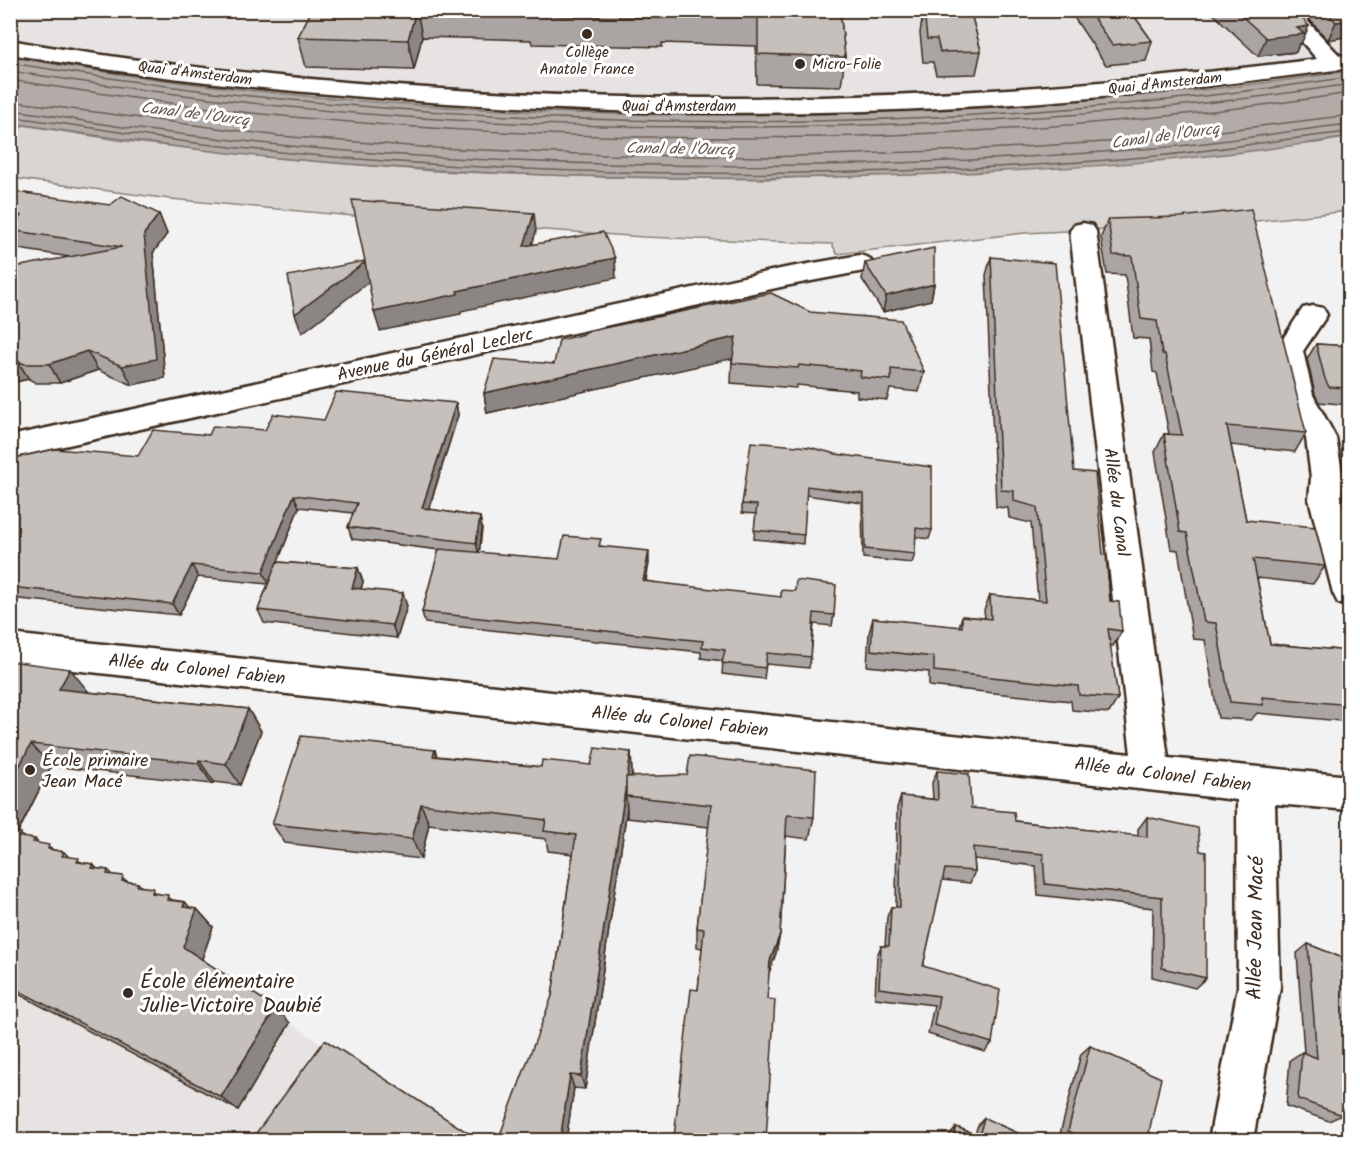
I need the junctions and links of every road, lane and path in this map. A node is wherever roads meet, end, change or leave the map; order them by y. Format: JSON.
{"nodes":[{"id":1,"x":1284,"y":10,"type":"edge"},
{"id":2,"x":10,"y":46,"type":"edge"},
{"id":3,"x":1342,"y":62,"type":"edge"},
{"id":4,"x":1083,"y":231,"type":"dead end"},
{"id":5,"x":860,"y":264,"type":"dead end"},
{"id":6,"x":1313,"y":315,"type":"dead end"},
{"id":7,"x":10,"y":447,"type":"edge"},
{"id":8,"x":1350,"y":593,"type":"edge"},
{"id":9,"x":10,"y":648,"type":"edge"},
{"id":10,"x":1151,"y":772,"type":"junction"},
{"id":11,"x":1256,"y":784,"type":"junction"},
{"id":12,"x":1350,"y":793,"type":"edge"},
{"id":13,"x":1231,"y":1140,"type":"edge"}],
"edges":[{"from":1,"to":3,"type":"street"},
{"from":2,"to":3,"type":"street","name":"Quai d'Amsterdam"},
{"from":4,"to":10,"type":"street","name":"Allée du Canal"},
{"from":5,"to":7,"type":"street","name":"Avenue du Général Leclerc"},
{"from":6,"to":8,"type":"street"},
{"from":9,"to":10,"type":"street","name":"Allée du Colonel Fabien"},
{"from":10,"to":11,"type":"street","name":"Allée du Colonel Fabien"},
{"from":11,"to":12,"type":"street","name":"Allée du Colonel Fabien"},
{"from":11,"to":13,"type":"street","name":"Allée Jean Macé"}]}
